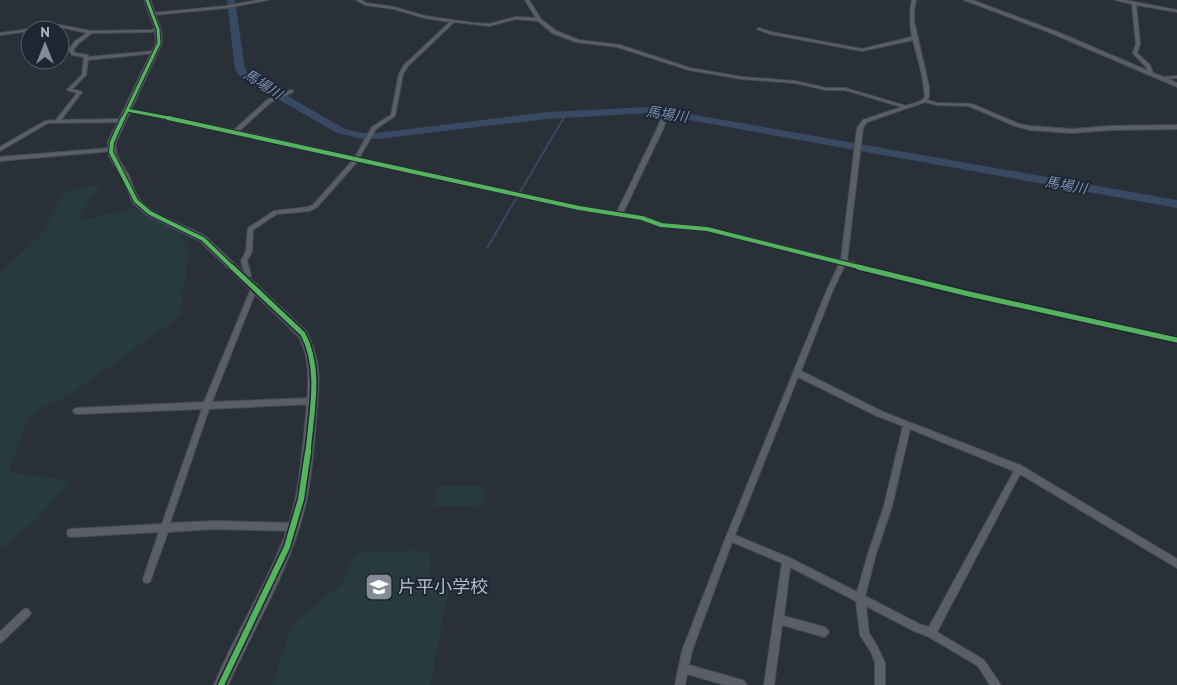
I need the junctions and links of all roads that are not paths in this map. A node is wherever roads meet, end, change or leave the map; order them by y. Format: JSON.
{"nodes":[{"id":1,"x":147,"y":0,"type":"edge"},
{"id":2,"x":266,"y":0,"type":"edge"},
{"id":3,"x":358,"y":0,"type":"edge"},
{"id":4,"x":527,"y":0,"type":"edge"},
{"id":5,"x":914,"y":0,"type":"edge"},
{"id":6,"x":968,"y":0,"type":"edge"},
{"id":7,"x":1118,"y":0,"type":"edge"},
{"id":8,"x":1134,"y":3,"type":"junction"},
{"id":9,"x":1177,"y":11,"type":"edge"},
{"id":10,"x":153,"y":14,"type":"junction"},
{"id":11,"x":539,"y":20,"type":"junction"},
{"id":12,"x":453,"y":21,"type":"junction"},
{"id":13,"x":158,"y":29,"type":"junction"},
{"id":14,"x":759,"y":30,"type":"dead end"},
{"id":15,"x":91,"y":32,"type":"junction"},
{"id":16,"x":0,"y":34,"type":"edge"},
{"id":17,"x":916,"y":38,"type":"junction"},
{"id":18,"x":155,"y":52,"type":"junction"},
{"id":19,"x":86,"y":59,"type":"junction"},
{"id":20,"x":1151,"y":73,"type":"junction"},
{"id":21,"x":1177,"y":77,"type":"edge"},
{"id":22,"x":1164,"y":78,"type":"junction"},
{"id":23,"x":1177,"y":85,"type":"edge"},
{"id":24,"x":291,"y":91,"type":"dead end"},
{"id":25,"x":924,"y":101,"type":"junction"},
{"id":26,"x":907,"y":106,"type":"junction"},
{"id":27,"x":668,"y":107,"type":"dead end"},
{"id":28,"x":127,"y":110,"type":"junction"},
{"id":29,"x":122,"y":121,"type":"junction"},
{"id":30,"x":58,"y":122,"type":"junction"},
{"id":31,"x":1177,"y":127,"type":"edge"},
{"id":32,"x":235,"y":132,"type":"junction"},
{"id":33,"x":0,"y":149,"type":"edge"},
{"id":34,"x":110,"y":150,"type":"junction"},
{"id":35,"x":356,"y":158,"type":"junction"},
{"id":36,"x":0,"y":159,"type":"edge"},
{"id":37,"x":618,"y":215,"type":"junction"},
{"id":38,"x":843,"y":264,"type":"junction"},
{"id":39,"x":245,"y":279,"type":"junction"},
{"id":40,"x":255,"y":286,"type":"junction"},
{"id":41,"x":1177,"y":340,"type":"edge"},
{"id":42,"x":797,"y":372,"type":"junction"},
{"id":43,"x":313,"y":401,"type":"junction"},
{"id":44,"x":207,"y":406,"type":"junction"},
{"id":45,"x":77,"y":412,"type":"dead end"},
{"id":46,"x":907,"y":424,"type":"junction"},
{"id":47,"x":1019,"y":469,"type":"junction"},
{"id":48,"x":165,"y":527,"type":"junction"},
{"id":49,"x":294,"y":528,"type":"junction"},
{"id":50,"x":71,"y":533,"type":"dead end"},
{"id":51,"x":730,"y":537,"type":"junction"},
{"id":52,"x":787,"y":562,"type":"junction"},
{"id":53,"x":1177,"y":564,"type":"edge"},
{"id":54,"x":147,"y":578,"type":"dead end"},
{"id":55,"x":860,"y":599,"type":"junction"},
{"id":56,"x":26,"y":613,"type":"dead end"},
{"id":57,"x":778,"y":619,"type":"junction"},
{"id":58,"x":824,"y":632,"type":"dead end"},
{"id":59,"x":929,"y":632,"type":"junction"},
{"id":60,"x":0,"y":638,"type":"edge"},
{"id":61,"x":683,"y":668,"type":"junction"},
{"id":62,"x":221,"y":685,"type":"edge"},
{"id":63,"x":680,"y":685,"type":"edge"},
{"id":64,"x":742,"y":685,"type":"edge"},
{"id":65,"x":769,"y":685,"type":"edge"},
{"id":66,"x":880,"y":685,"type":"edge"},
{"id":67,"x":996,"y":685,"type":"edge"}],
"edges":[{"from":1,"to":10,"type":"street"},
{"from":2,"to":10,"type":"street"},
{"from":3,"to":12,"type":"street"},
{"from":4,"to":11,"type":"street"},
{"from":5,"to":17,"type":"street"},
{"from":6,"to":20,"type":"street"},
{"from":7,"to":8,"type":"street"},
{"from":8,"to":9,"type":"street"},
{"from":8,"to":20,"type":"street"},
{"from":10,"to":13,"type":"street"},
{"from":11,"to":12,"type":"street"},
{"from":11,"to":26,"type":"street"},
{"from":12,"to":35,"type":"street"},
{"from":13,"to":15,"type":"street"},
{"from":13,"to":18,"type":"street"},
{"from":14,"to":17,"type":"street"},
{"from":15,"to":16,"type":"street"},
{"from":15,"to":19,"type":"street"},
{"from":17,"to":25,"type":"street"},
{"from":18,"to":19,"type":"street"},
{"from":18,"to":28,"type":"street"},
{"from":19,"to":30,"type":"street"},
{"from":20,"to":22,"type":"street"},
{"from":21,"to":22,"type":"street"},
{"from":22,"to":23,"type":"street"},
{"from":24,"to":32,"type":"street"},
{"from":25,"to":26,"type":"street"},
{"from":25,"to":31,"type":"street"},
{"from":26,"to":38,"type":"street"},
{"from":27,"to":37,"type":"street"},
{"from":28,"to":29,"type":"street"},
{"from":28,"to":32,"type":"street"},
{"from":29,"to":30,"type":"street"},
{"from":29,"to":34,"type":"street"},
{"from":30,"to":33,"type":"street"},
{"from":32,"to":35,"type":"street"},
{"from":34,"to":36,"type":"street"},
{"from":34,"to":39,"type":"street"},
{"from":35,"to":37,"type":"street"},
{"from":35,"to":39,"type":"street"},
{"from":37,"to":38,"type":"street"},
{"from":38,"to":41,"type":"street"},
{"from":38,"to":42,"type":"street"},
{"from":39,"to":40,"type":"street"},
{"from":40,"to":43,"type":"street"},
{"from":40,"to":44,"type":"street"},
{"from":42,"to":46,"type":"street"},
{"from":42,"to":51,"type":"street"},
{"from":43,"to":44,"type":"street"},
{"from":43,"to":49,"type":"street"},
{"from":44,"to":45,"type":"street"},
{"from":44,"to":48,"type":"street"},
{"from":46,"to":47,"type":"street"},
{"from":46,"to":55,"type":"street"},
{"from":47,"to":53,"type":"street"},
{"from":47,"to":59,"type":"street"},
{"from":48,"to":49,"type":"street"},
{"from":48,"to":50,"type":"street"},
{"from":48,"to":54,"type":"street"},
{"from":49,"to":62,"type":"street"},
{"from":51,"to":52,"type":"street"},
{"from":51,"to":61,"type":"street"},
{"from":52,"to":55,"type":"street"},
{"from":52,"to":57,"type":"street"},
{"from":55,"to":59,"type":"street"},
{"from":55,"to":66,"type":"street"},
{"from":56,"to":60,"type":"street"},
{"from":57,"to":58,"type":"street"},
{"from":57,"to":65,"type":"street"},
{"from":59,"to":67,"type":"street"},
{"from":61,"to":63,"type":"street"},
{"from":61,"to":64,"type":"street"}]}
